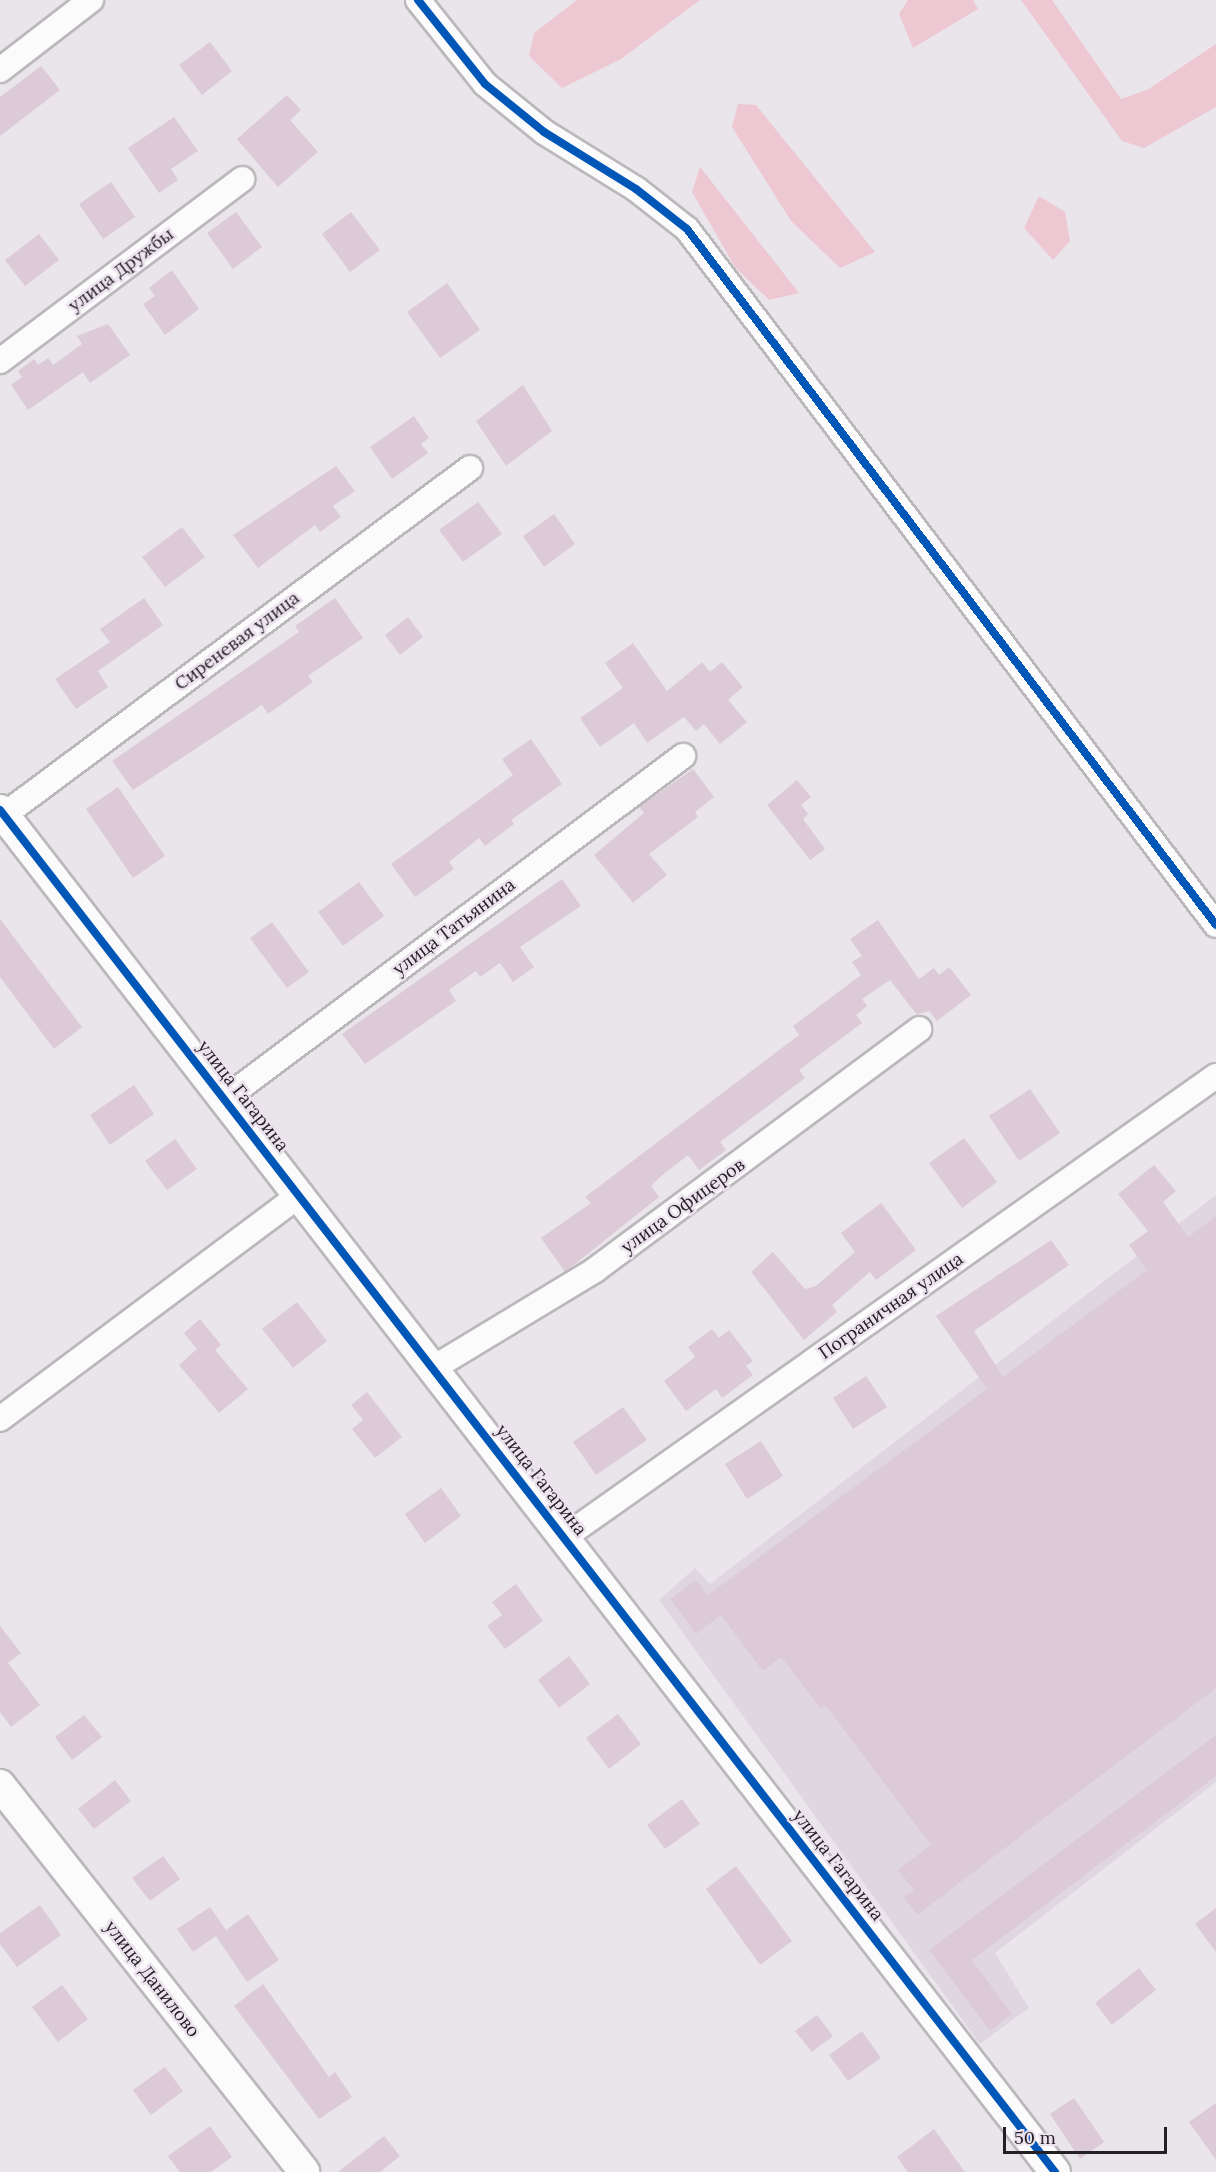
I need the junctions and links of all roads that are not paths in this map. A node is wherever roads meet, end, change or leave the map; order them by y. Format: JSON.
{"nodes":[{"id":1,"x":91,"y":0,"type":"edge"},
{"id":2,"x":418,"y":0,"type":"edge"},
{"id":3,"x":0,"y":70,"type":"edge"},
{"id":4,"x":242,"y":179,"type":"dead end"},
{"id":5,"x":0,"y":361,"type":"edge"},
{"id":6,"x":470,"y":468,"type":"dead end"},
{"id":7,"x":683,"y":756,"type":"dead end"},
{"id":8,"x":2,"y":812,"type":"edge"},
{"id":9,"x":1216,"y":925,"type":"edge"},
{"id":10,"x":919,"y":1029,"type":"dead end"},
{"id":11,"x":1216,"y":1077,"type":"edge"},
{"id":12,"x":226,"y":1098,"type":"junction"},
{"id":13,"x":301,"y":1194,"type":"junction"},
{"id":14,"x":435,"y":1367,"type":"junction"},
{"id":15,"x":0,"y":1419,"type":"edge"},
{"id":16,"x":566,"y":1536,"type":"junction"},
{"id":17,"x":0,"y":1785,"type":"edge"},
{"id":18,"x":304,"y":2172,"type":"edge"},
{"id":19,"x":1055,"y":2172,"type":"edge"}],
"edges":[{"from":1,"to":3,"type":"street"},
{"from":2,"to":9,"type":"street"},
{"from":4,"to":5,"type":"street","name":"улица Дружбы"},
{"from":6,"to":8,"type":"street","name":"Сиреневая улица"},
{"from":7,"to":12,"type":"street","name":"улица Татьянина"},
{"from":8,"to":12,"type":"street","name":"улица Гагарина"},
{"from":10,"to":14,"type":"street","name":"улица Офицеров"},
{"from":11,"to":16,"type":"street","name":"Пограничная улица"},
{"from":12,"to":13,"type":"street","name":"улица Гагарина"},
{"from":13,"to":14,"type":"street","name":"улица Гагарина"},
{"from":13,"to":15,"type":"street"},
{"from":14,"to":16,"type":"street","name":"улица Гагарина"},
{"from":16,"to":19,"type":"street","name":"улица Гагарина"},
{"from":17,"to":18,"type":"street","name":"улица Данилово"}]}
